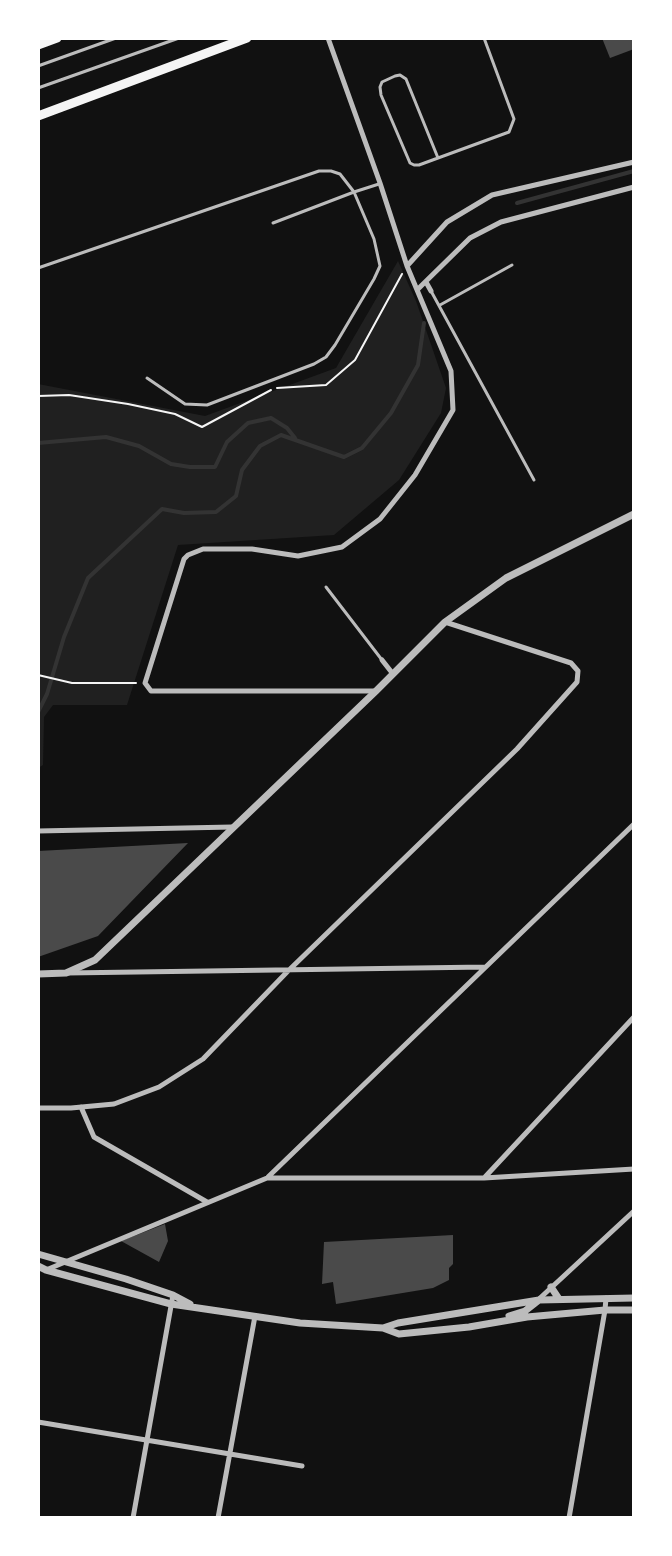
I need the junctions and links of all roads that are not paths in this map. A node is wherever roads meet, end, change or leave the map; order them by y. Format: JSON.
{"nodes":[{"id":1,"x":57,"y":38,"type":"edge"},
{"id":2,"x":116,"y":38,"type":"edge"},
{"id":3,"x":179,"y":38,"type":"edge"},
{"id":4,"x":247,"y":38,"type":"edge"},
{"id":5,"x":328,"y":38,"type":"edge"},
{"id":6,"x":484,"y":38,"type":"edge"},
{"id":7,"x":38,"y":45,"type":"edge"},
{"id":8,"x":38,"y":66,"type":"edge"},
{"id":9,"x":38,"y":88,"type":"edge"},
{"id":10,"x":38,"y":116,"type":"edge"},
{"id":11,"x":438,"y":158,"type":"junction"},
{"id":12,"x":634,"y":162,"type":"edge"},
{"id":13,"x":380,"y":183,"type":"junction"},
{"id":14,"x":634,"y":188,"type":"edge"},
{"id":15,"x":354,"y":192,"type":"junction"},
{"id":16,"x":273,"y":223,"type":"dead end"},
{"id":17,"x":512,"y":265,"type":"dead end"},
{"id":18,"x":407,"y":266,"type":"junction"},
{"id":19,"x":38,"y":268,"type":"edge"},
{"id":20,"x":426,"y":282,"type":"junction"},
{"id":21,"x":417,"y":290,"type":"junction"},
{"id":22,"x":431,"y":291,"type":"joint"},
{"id":23,"x":440,"y":305,"type":"junction"},
{"id":24,"x":147,"y":378,"type":"dead end"},
{"id":25,"x":534,"y":480,"type":"dead end"},
{"id":26,"x":634,"y":514,"type":"edge"},
{"id":27,"x":326,"y":587,"type":"dead end"},
{"id":28,"x":445,"y":622,"type":"junction"},
{"id":29,"x":382,"y":660,"type":"joint"},
{"id":30,"x":393,"y":674,"type":"junction"},
{"id":31,"x":376,"y":691,"type":"junction"},
{"id":32,"x":634,"y":824,"type":"edge"},
{"id":33,"x":232,"y":827,"type":"junction"},
{"id":34,"x":38,"y":831,"type":"edge"},
{"id":35,"x":486,"y":967,"type":"junction"},
{"id":36,"x":287,"y":972,"type":"junction"},
{"id":37,"x":66,"y":973,"type":"junction"},
{"id":38,"x":38,"y":974,"type":"edge"},
{"id":39,"x":634,"y":1017,"type":"edge"},
{"id":40,"x":626,"y":1026,"type":"junction"},
{"id":41,"x":634,"y":1026,"type":"edge"},
{"id":42,"x":81,"y":1107,"type":"junction"},
{"id":43,"x":38,"y":1108,"type":"edge"},
{"id":44,"x":634,"y":1169,"type":"edge"},
{"id":45,"x":267,"y":1178,"type":"junction"},
{"id":46,"x":484,"y":1178,"type":"junction"},
{"id":47,"x":208,"y":1202,"type":"junction"},
{"id":48,"x":634,"y":1211,"type":"edge"},
{"id":49,"x":38,"y":1254,"type":"edge"},
{"id":50,"x":67,"y":1261,"type":"junction"},
{"id":51,"x":42,"y":1268,"type":"edge"},
{"id":52,"x":551,"y":1287,"type":"junction"},
{"id":53,"x":173,"y":1295,"type":"junction"},
{"id":54,"x":606,"y":1298,"type":"junction"},
{"id":55,"x":634,"y":1298,"type":"edge"},
{"id":56,"x":559,"y":1299,"type":"junction"},
{"id":57,"x":539,"y":1300,"type":"junction"},
{"id":58,"x":171,"y":1304,"type":"junction"},
{"id":59,"x":195,"y":1307,"type":"junction"},
{"id":60,"x":605,"y":1310,"type":"junction"},
{"id":61,"x":634,"y":1310,"type":"edge"},
{"id":62,"x":255,"y":1315,"type":"junction"},
{"id":63,"x":469,"y":1327,"type":"junction"},
{"id":64,"x":383,"y":1328,"type":"junction"},
{"id":65,"x":38,"y":1422,"type":"edge"},
{"id":66,"x":147,"y":1441,"type":"junction"},
{"id":67,"x":228,"y":1455,"type":"junction"},
{"id":68,"x":302,"y":1466,"type":"dead end"},
{"id":69,"x":133,"y":1518,"type":"edge"},
{"id":70,"x":218,"y":1518,"type":"edge"},
{"id":71,"x":569,"y":1518,"type":"edge"}],
"edges":[{"from":1,"to":7,"type":"highway"},
{"from":2,"to":8,"type":"lane"},
{"from":3,"to":9,"type":"lane"},
{"from":4,"to":10,"type":"highway"},
{"from":5,"to":13,"type":"street"},
{"from":6,"to":11,"type":"lane"},
{"from":11,"to":11,"type":"lane"},
{"from":12,"to":18,"type":"street"},
{"from":13,"to":15,"type":"lane"},
{"from":13,"to":18,"type":"street"},
{"from":14,"to":20,"type":"street"},
{"from":15,"to":16,"type":"lane"},
{"from":15,"to":19,"type":"lane"},
{"from":15,"to":24,"type":"lane"},
{"from":17,"to":23,"type":"lane"},
{"from":18,"to":21,"type":"street"},
{"from":20,"to":21,"type":"street"},
{"from":20,"to":22,"type":"street"},
{"from":21,"to":31,"type":"street"},
{"from":22,"to":23,"type":"lane"},
{"from":23,"to":25,"type":"lane"},
{"from":26,"to":28,"type":"street"},
{"from":27,"to":29,"type":"lane"},
{"from":28,"to":30,"type":"street"},
{"from":28,"to":36,"type":"street"},
{"from":29,"to":30,"type":"street"},
{"from":30,"to":31,"type":"street"},
{"from":31,"to":33,"type":"street"},
{"from":32,"to":35,"type":"street"},
{"from":33,"to":34,"type":"street"},
{"from":33,"to":37,"type":"street"},
{"from":35,"to":36,"type":"street"},
{"from":35,"to":45,"type":"street"},
{"from":36,"to":37,"type":"street"},
{"from":36,"to":42,"type":"street"},
{"from":37,"to":38,"type":"street"},
{"from":39,"to":40,"type":"street"},
{"from":40,"to":41,"type":"street"},
{"from":40,"to":46,"type":"street"},
{"from":42,"to":43,"type":"street"},
{"from":42,"to":47,"type":"street"},
{"from":44,"to":46,"type":"street"},
{"from":45,"to":46,"type":"street"},
{"from":45,"to":47,"type":"street"},
{"from":47,"to":50,"type":"street"},
{"from":48,"to":52,"type":"street"},
{"from":49,"to":50,"type":"street"},
{"from":50,"to":51,"type":"street"},
{"from":50,"to":53,"type":"street"},
{"from":51,"to":58,"type":"street"},
{"from":52,"to":56,"type":"street"},
{"from":52,"to":57,"type":"street"},
{"from":53,"to":58,"type":"street"},
{"from":53,"to":59,"type":"street"},
{"from":54,"to":55,"type":"street"},
{"from":54,"to":56,"type":"street"},
{"from":54,"to":60,"type":"street"},
{"from":56,"to":57,"type":"street"},
{"from":57,"to":63,"type":"street"},
{"from":57,"to":64,"type":"street"},
{"from":58,"to":59,"type":"street"},
{"from":58,"to":66,"type":"street"},
{"from":59,"to":62,"type":"street"},
{"from":60,"to":61,"type":"street"},
{"from":60,"to":63,"type":"street"},
{"from":60,"to":71,"type":"street"},
{"from":62,"to":64,"type":"street"},
{"from":62,"to":67,"type":"street"},
{"from":63,"to":64,"type":"street"},
{"from":65,"to":66,"type":"street"},
{"from":66,"to":67,"type":"street"},
{"from":66,"to":69,"type":"street"},
{"from":67,"to":68,"type":"street"},
{"from":67,"to":70,"type":"street"}]}
